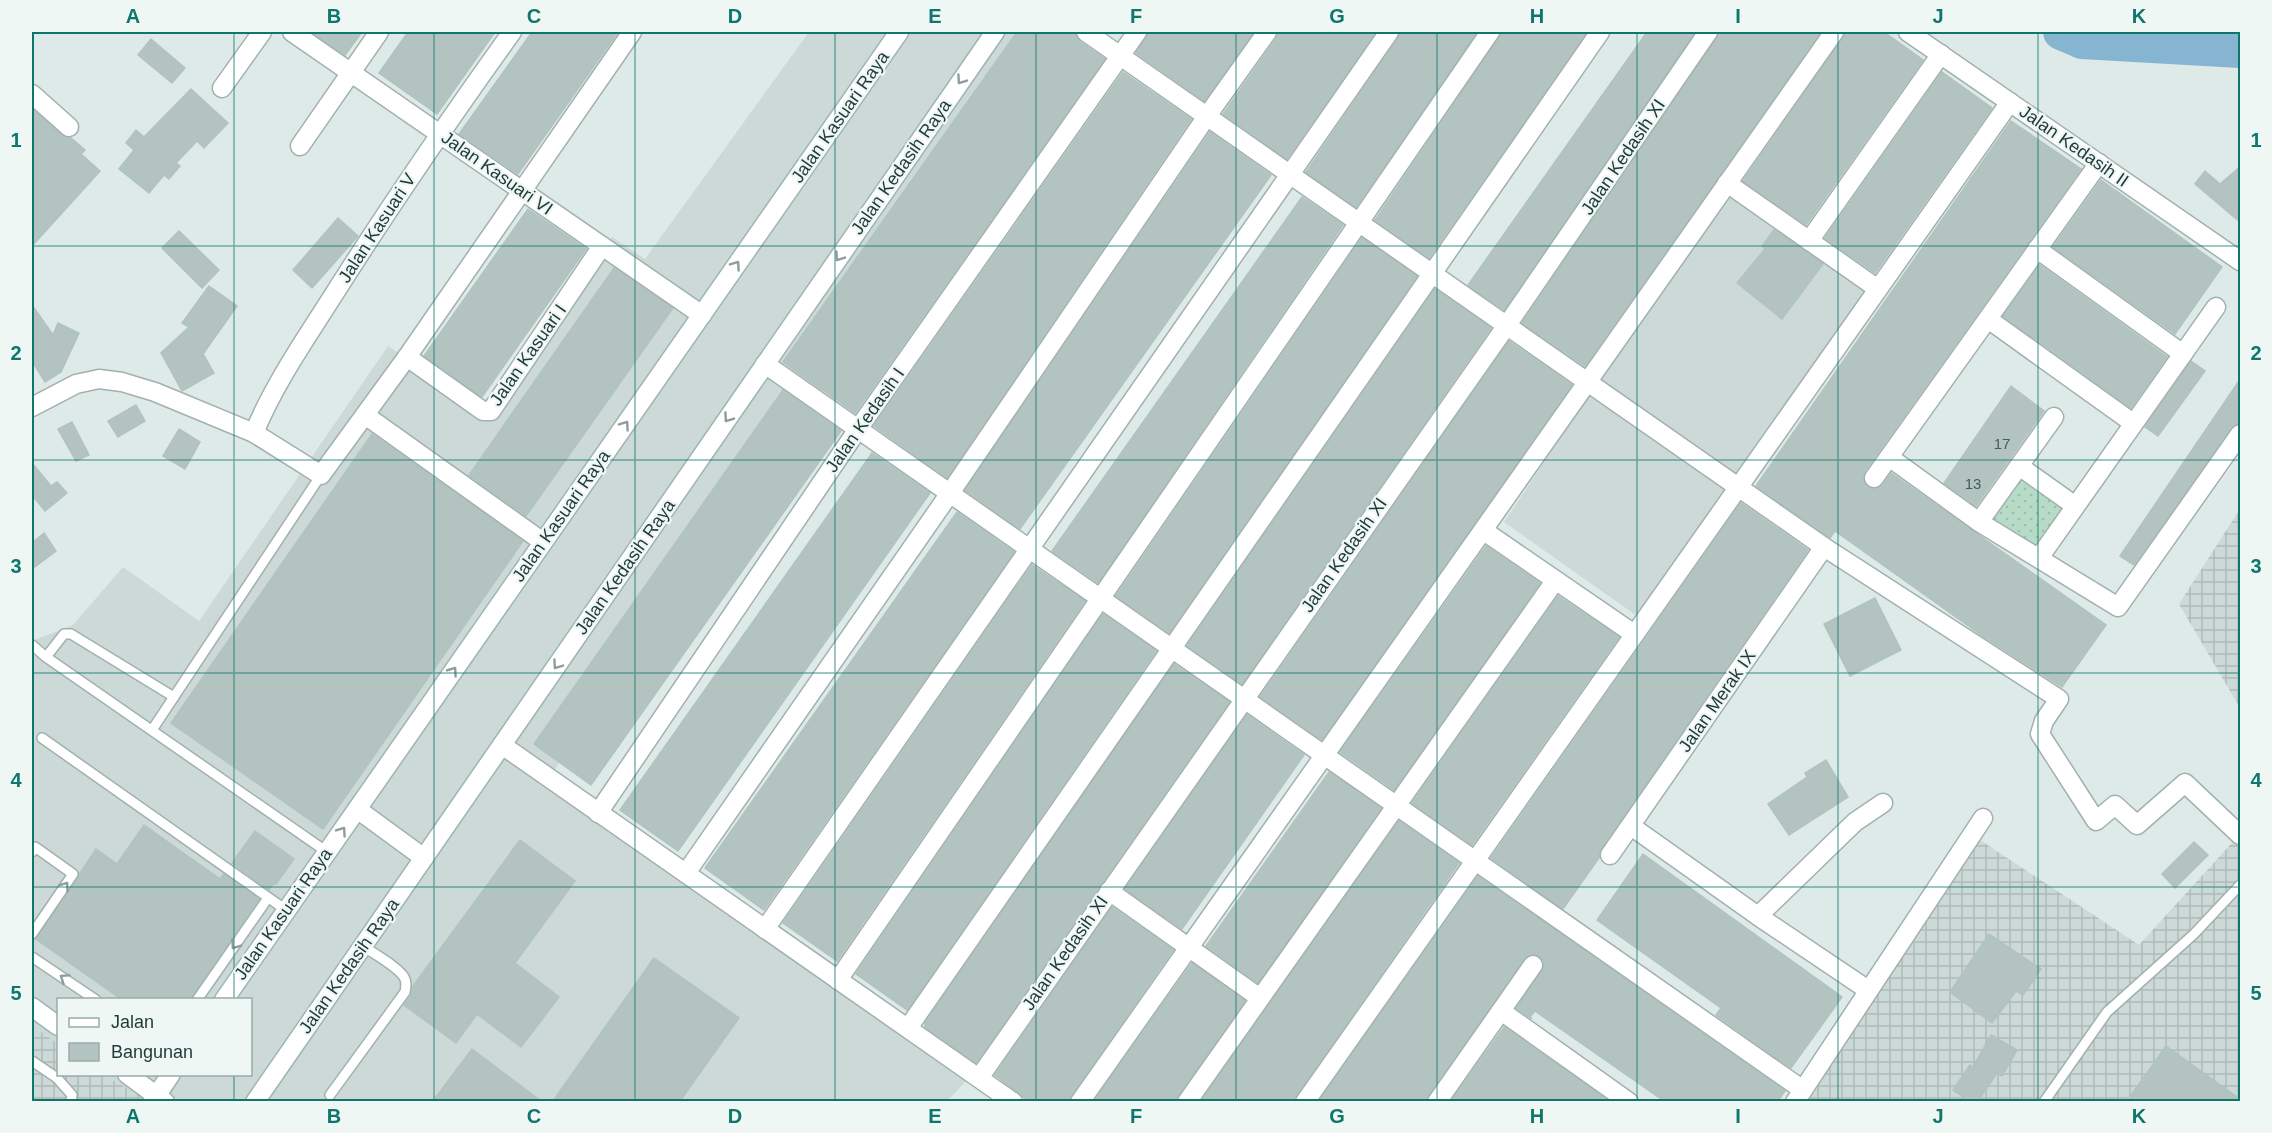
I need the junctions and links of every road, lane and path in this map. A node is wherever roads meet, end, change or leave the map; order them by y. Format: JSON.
{"nodes":[{"id":1,"x":262,"y":32,"type":"edge"},
{"id":2,"x":292,"y":32,"type":"edge"},
{"id":3,"x":379,"y":32,"type":"edge"},
{"id":4,"x":512,"y":32,"type":"edge"},
{"id":5,"x":632,"y":32,"type":"edge"},
{"id":6,"x":899,"y":32,"type":"edge"},
{"id":7,"x":995,"y":32,"type":"edge"},
{"id":8,"x":1086,"y":32,"type":"edge"},
{"id":9,"x":1137,"y":32,"type":"edge"},
{"id":10,"x":1267,"y":32,"type":"edge"},
{"id":11,"x":1389,"y":32,"type":"edge"},
{"id":12,"x":1490,"y":32,"type":"edge"},
{"id":13,"x":1600,"y":32,"type":"edge"},
{"id":14,"x":1708,"y":32,"type":"edge"},
{"id":15,"x":1834,"y":32,"type":"edge"},
{"id":16,"x":1908,"y":32,"type":"edge"},
{"id":17,"x":1941,"y":54,"type":"junction"},
{"id":18,"x":1120,"y":56,"type":"junction"},
{"id":19,"x":351,"y":72,"type":"junction"},
{"id":20,"x":222,"y":88,"type":"dead end"},
{"id":21,"x":32,"y":94,"type":"edge"},
{"id":22,"x":2010,"y":102,"type":"junction"},
{"id":23,"x":1207,"y":116,"type":"junction"},
{"id":24,"x":69,"y":128,"type":"dead end"},
{"id":25,"x":440,"y":134,"type":"junction"},
{"id":26,"x":300,"y":146,"type":"dead end"},
{"id":27,"x":2099,"y":163,"type":"junction"},
{"id":28,"x":1290,"y":174,"type":"junction"},
{"id":29,"x":1727,"y":183,"type":"junction"},
{"id":30,"x":522,"y":191,"type":"junction"},
{"id":31,"x":1359,"y":222,"type":"junction"},
{"id":32,"x":1809,"y":241,"type":"junction"},
{"id":33,"x":602,"y":246,"type":"junction"},
{"id":34,"x":2037,"y":249,"type":"junction"},
{"id":35,"x":2241,"y":261,"type":"edge"},
{"id":36,"x":1432,"y":273,"type":"junction"},
{"id":37,"x":1878,"y":289,"type":"junction"},
{"id":38,"x":2216,"y":307,"type":"dead end"},
{"id":39,"x":702,"y":315,"type":"junction"},
{"id":40,"x":1988,"y":319,"type":"junction"},
{"id":41,"x":1507,"y":325,"type":"junction"},
{"id":42,"x":2183,"y":354,"type":"junction"},
{"id":43,"x":407,"y":357,"type":"junction"},
{"id":44,"x":765,"y":364,"type":"junction"},
{"id":45,"x":1587,"y":382,"type":"junction"},
{"id":46,"x":32,"y":407,"type":"edge"},
{"id":47,"x":364,"y":414,"type":"junction"},
{"id":48,"x":2054,"y":417,"type":"dead end"},
{"id":49,"x":2133,"y":423,"type":"junction"},
{"id":50,"x":858,"y":429,"type":"junction"},
{"id":51,"x":254,"y":433,"type":"junction"},
{"id":52,"x":2241,"y":434,"type":"edge"},
{"id":53,"x":1889,"y":457,"type":"junction"},
{"id":54,"x":2019,"y":466,"type":"junction"},
{"id":55,"x":321,"y":476,"type":"junction"},
{"id":56,"x":1874,"y":478,"type":"dead end"},
{"id":57,"x":1738,"y":487,"type":"junction"},
{"id":58,"x":950,"y":493,"type":"junction"},
{"id":59,"x":2074,"y":505,"type":"junction"},
{"id":60,"x":1979,"y":522,"type":"junction"},
{"id":61,"x":1484,"y":531,"type":"junction"},
{"id":62,"x":543,"y":542,"type":"junction"},
{"id":63,"x":1824,"y":547,"type":"junction"},
{"id":64,"x":1029,"y":549,"type":"junction"},
{"id":65,"x":2039,"y":558,"type":"junction"},
{"id":66,"x":1555,"y":581,"type":"junction"},
{"id":67,"x":1100,"y":598,"type":"junction"},
{"id":68,"x":1634,"y":634,"type":"junction"},
{"id":69,"x":32,"y":645,"type":"edge"},
{"id":70,"x":1171,"y":648,"type":"junction"},
{"id":71,"x":46,"y":657,"type":"junction"},
{"id":72,"x":174,"y":697,"type":"junction"},
{"id":73,"x":1243,"y":698,"type":"junction"},
{"id":74,"x":152,"y":730,"type":"junction"},
{"id":75,"x":42,"y":738,"type":"dead end"},
{"id":76,"x":502,"y":745,"type":"junction"},
{"id":77,"x":1324,"y":755,"type":"junction"},
{"id":78,"x":1884,"y":803,"type":"dead end"},
{"id":79,"x":1396,"y":806,"type":"junction"},
{"id":80,"x":357,"y":809,"type":"junction"},
{"id":81,"x":598,"y":813,"type":"junction"},
{"id":82,"x":1983,"y":818,"type":"dead end"},
{"id":83,"x":1631,"y":826,"type":"junction"},
{"id":84,"x":2241,"y":835,"type":"edge"},
{"id":85,"x":32,"y":852,"type":"edge"},
{"id":86,"x":327,"y":852,"type":"junction"},
{"id":87,"x":1610,"y":855,"type":"dead end"},
{"id":88,"x":424,"y":858,"type":"junction"},
{"id":89,"x":1474,"y":860,"type":"junction"},
{"id":90,"x":686,"y":873,"type":"junction"},
{"id":91,"x":1109,"y":891,"type":"junction"},
{"id":92,"x":2239,"y":892,"type":"edge"},
{"id":93,"x":268,"y":897,"type":"junction"},
{"id":94,"x":286,"y":910,"type":"junction"},
{"id":95,"x":1758,"y":916,"type":"junction"},
{"id":96,"x":765,"y":929,"type":"junction"},
{"id":97,"x":32,"y":934,"type":"edge"},
{"id":98,"x":363,"y":946,"type":"junction"},
{"id":99,"x":1189,"y":947,"type":"junction"},
{"id":100,"x":32,"y":957,"type":"edge"},
{"id":101,"x":1533,"y":965,"type":"dead end"},
{"id":102,"x":838,"y":980,"type":"junction"},
{"id":103,"x":1868,"y":990,"type":"junction"},
{"id":104,"x":94,"y":998,"type":"edge"},
{"id":105,"x":198,"y":998,"type":"edge"},
{"id":106,"x":225,"y":998,"type":"edge"},
{"id":107,"x":1260,"y":998,"type":"junction"},
{"id":108,"x":32,"y":1007,"type":"edge"},
{"id":109,"x":1501,"y":1011,"type":"junction"},
{"id":110,"x":57,"y":1025,"type":"edge"},
{"id":111,"x":908,"y":1028,"type":"junction"},
{"id":112,"x":32,"y":1060,"type":"edge"},
{"id":113,"x":129,"y":1076,"type":"edge"},
{"id":114,"x":170,"y":1076,"type":"edge"},
{"id":115,"x":979,"y":1078,"type":"junction"},
{"id":116,"x":330,"y":1095,"type":"dead end"},
{"id":117,"x":1799,"y":1096,"type":"edge"},
{"id":118,"x":158,"y":1100,"type":"edge"},
{"id":119,"x":71,"y":1101,"type":"edge"},
{"id":120,"x":255,"y":1101,"type":"edge"},
{"id":121,"x":1013,"y":1101,"type":"edge"},
{"id":122,"x":1080,"y":1101,"type":"edge"},
{"id":123,"x":1187,"y":1101,"type":"edge"},
{"id":124,"x":1305,"y":1101,"type":"edge"},
{"id":125,"x":1437,"y":1101,"type":"edge"},
{"id":126,"x":1629,"y":1101,"type":"edge"},
{"id":127,"x":2044,"y":1101,"type":"edge"}],
"edges":[{"from":1,"to":20,"type":"street"},
{"from":2,"to":19,"type":"street","name":"Jalan Kasuari VI"},
{"from":3,"to":19,"type":"street"},
{"from":4,"to":25,"type":"street","name":"Jalan Kasuari V"},
{"from":5,"to":30,"type":"street"},
{"from":39,"to":6,"type":"street","name":"Jalan Kasuari Raya","one_way":true},
{"from":7,"to":44,"type":"street","name":"Jalan Kedasih Raya","one_way":true},
{"from":8,"to":18,"type":"street"},
{"from":9,"to":18,"type":"street","name":"Jalan Kedasih I"},
{"from":10,"to":23,"type":"street"},
{"from":11,"to":28,"type":"street"},
{"from":12,"to":31,"type":"street"},
{"from":13,"to":36,"type":"street"},
{"from":14,"to":41,"type":"street","name":"Jalan Kedasih XI"},
{"from":15,"to":29,"type":"street"},
{"from":16,"to":17,"type":"street","name":"Jalan Kedasih II"},
{"from":17,"to":22,"type":"street","name":"Jalan Kedasih II"},
{"from":17,"to":32,"type":"street"},
{"from":18,"to":23,"type":"street"},
{"from":18,"to":50,"type":"street","name":"Jalan Kedasih I"},
{"from":19,"to":25,"type":"street","name":"Jalan Kasuari VI"},
{"from":19,"to":26,"type":"street"},
{"from":21,"to":24,"type":"street"},
{"from":22,"to":27,"type":"street","name":"Jalan Kedasih II"},
{"from":22,"to":37,"type":"street"},
{"from":23,"to":28,"type":"street"},
{"from":23,"to":58,"type":"street"},
{"from":25,"to":30,"type":"street","name":"Jalan Kasuari VI"},
{"from":25,"to":51,"type":"street","name":"Jalan Kasuari V"},
{"from":27,"to":34,"type":"street"},
{"from":27,"to":35,"type":"street","name":"Jalan Kedasih II"},
{"from":28,"to":31,"type":"street"},
{"from":28,"to":64,"type":"street"},
{"from":29,"to":32,"type":"street"},
{"from":29,"to":45,"type":"street"},
{"from":30,"to":33,"type":"street","name":"Jalan Kasuari VI"},
{"from":30,"to":43,"type":"street"},
{"from":31,"to":36,"type":"street"},
{"from":31,"to":67,"type":"street"},
{"from":32,"to":37,"type":"street"},
{"from":33,"to":39,"type":"street","name":"Jalan Kasuari VI"},
{"from":33,"to":43,"type":"street","name":"Jalan Kasuari I"},
{"from":34,"to":40,"type":"street"},
{"from":34,"to":42,"type":"street"},
{"from":36,"to":41,"type":"street"},
{"from":36,"to":70,"type":"street"},
{"from":37,"to":57,"type":"street"},
{"from":38,"to":42,"type":"street"},
{"from":62,"to":39,"type":"street","name":"Jalan Kasuari Raya","one_way":true},
{"from":40,"to":49,"type":"street"},
{"from":40,"to":53,"type":"street"},
{"from":41,"to":45,"type":"street"},
{"from":41,"to":73,"type":"street","name":"Jalan Kedasih XI"},
{"from":42,"to":49,"type":"street"},
{"from":43,"to":47,"type":"street"},
{"from":44,"to":50,"type":"street"},
{"from":44,"to":76,"type":"street","name":"Jalan Kedasih Raya","one_way":true},
{"from":45,"to":57,"type":"street"},
{"from":45,"to":61,"type":"street"},
{"from":46,"to":51,"type":"street"},
{"from":47,"to":55,"type":"street"},
{"from":47,"to":62,"type":"street"},
{"from":48,"to":54,"type":"street"},
{"from":49,"to":59,"type":"street"},
{"from":50,"to":58,"type":"street"},
{"from":50,"to":81,"type":"street","name":"Jalan Kedasih I"},
{"from":51,"to":55,"type":"street"},
{"from":52,"to":65,"type":"street"},
{"from":53,"to":56,"type":"street"},
{"from":53,"to":60,"type":"street"},
{"from":54,"to":59,"type":"street"},
{"from":54,"to":60,"type":"street"},
{"from":55,"to":72,"type":"lane"},
{"from":57,"to":63,"type":"street"},
{"from":57,"to":68,"type":"street"},
{"from":58,"to":64,"type":"street"},
{"from":58,"to":90,"type":"street"},
{"from":59,"to":65,"type":"street"},
{"from":60,"to":65,"type":"street"},
{"from":61,"to":66,"type":"street"},
{"from":61,"to":77,"type":"street"},
{"from":80,"to":62,"type":"street","name":"Jalan Kasuari Raya","one_way":true},
{"from":63,"to":83,"type":"street","name":"Jalan Merak IX"},
{"from":63,"to":84,"type":"street"},
{"from":64,"to":67,"type":"street"},
{"from":64,"to":96,"type":"street"},
{"from":66,"to":68,"type":"street"},
{"from":66,"to":79,"type":"street"},
{"from":67,"to":70,"type":"street"},
{"from":67,"to":102,"type":"street"},
{"from":68,"to":89,"type":"street"},
{"from":69,"to":71,"type":"lane"},
{"from":70,"to":73,"type":"street"},
{"from":70,"to":111,"type":"street"},
{"from":71,"to":72,"type":"lane"},
{"from":71,"to":74,"type":"lane"},
{"from":72,"to":74,"type":"lane"},
{"from":73,"to":77,"type":"street"},
{"from":73,"to":91,"type":"street","name":"Jalan Kedasih XI"},
{"from":74,"to":86,"type":"lane"},
{"from":75,"to":93,"type":"lane"},
{"from":76,"to":81,"type":"street"},
{"from":76,"to":88,"type":"street","name":"Jalan Kedasih Raya"},
{"from":77,"to":79,"type":"street"},
{"from":77,"to":99,"type":"street"},
{"from":78,"to":95,"type":"street"},
{"from":79,"to":89,"type":"street"},
{"from":79,"to":107,"type":"street"},
{"from":86,"to":80,"type":"street","name":"Jalan Kasuari Raya","one_way":true},
{"from":80,"to":88,"type":"street"},
{"from":81,"to":90,"type":"street"},
{"from":82,"to":103,"type":"street"},
{"from":83,"to":87,"type":"street","name":"Jalan Merak IX"},
{"from":83,"to":95,"type":"street"},
{"from":97,"to":85,"type":"lane","one_way":true},
{"from":86,"to":94,"type":"street","name":"Jalan Kasuari Raya"},
{"from":88,"to":98,"type":"street","name":"Jalan Kedasih Raya"},
{"from":89,"to":117,"type":"street"},
{"from":89,"to":124,"type":"street"},
{"from":90,"to":96,"type":"street"},
{"from":91,"to":99,"type":"street"},
{"from":91,"to":115,"type":"street","name":"Jalan Kedasih XI"},
{"from":92,"to":127,"type":"lane"},
{"from":93,"to":94,"type":"lane"},
{"from":93,"to":105,"type":"lane","one_way":true},
{"from":94,"to":106,"type":"street","name":"Jalan Kasuari Raya"},
{"from":95,"to":103,"type":"street"},
{"from":96,"to":102,"type":"street"},
{"from":98,"to":116,"type":"lane"},
{"from":98,"to":120,"type":"street","name":"Jalan Kedasih Raya"},
{"from":99,"to":107,"type":"street"},
{"from":99,"to":122,"type":"street"},
{"from":104,"to":100,"type":"lane","one_way":true},
{"from":101,"to":109,"type":"street"},
{"from":102,"to":111,"type":"street"},
{"from":103,"to":117,"type":"street"},
{"from":107,"to":123,"type":"street"},
{"from":108,"to":110,"type":"street"},
{"from":109,"to":125,"type":"street"},
{"from":109,"to":126,"type":"street"},
{"from":111,"to":115,"type":"street"},
{"from":112,"to":119,"type":"lane"},
{"from":113,"to":118,"type":"street"},
{"from":114,"to":118,"type":"street"},
{"from":115,"to":121,"type":"street"}]}
